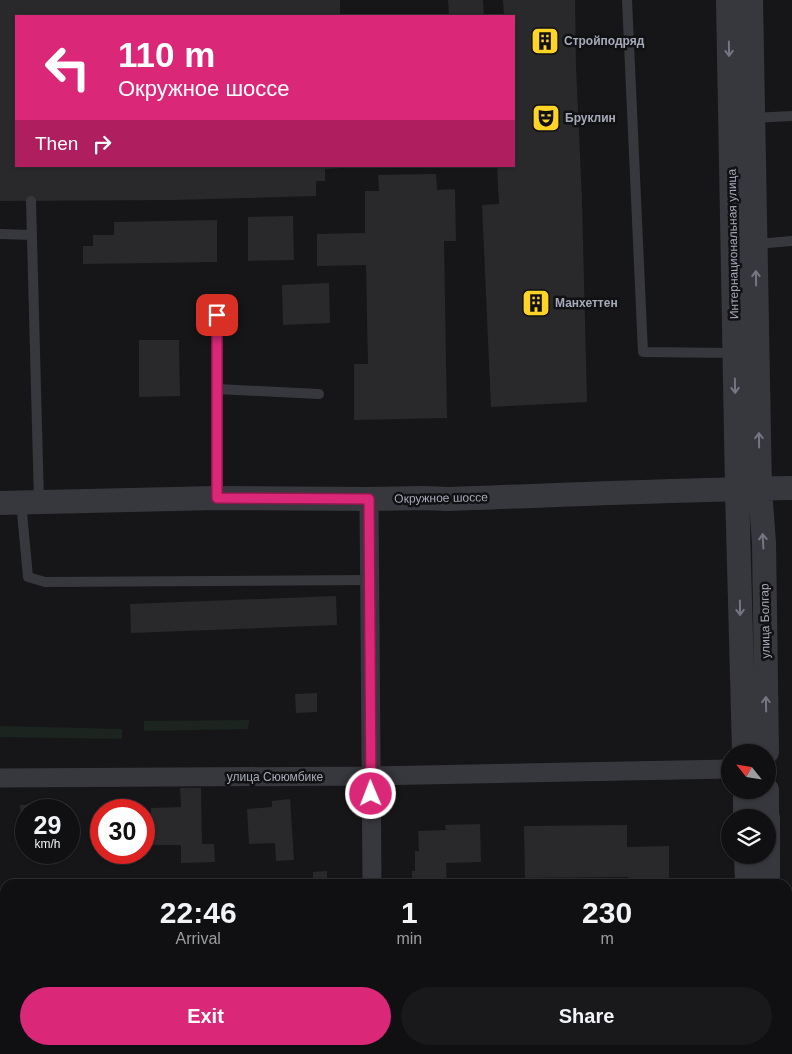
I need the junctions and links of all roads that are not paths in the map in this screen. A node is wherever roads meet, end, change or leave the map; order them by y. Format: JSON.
{"nodes":[{"id":1,"x":627,"y":0,"type":"edge"},
{"id":2,"x":728,"y":0,"type":"edge"},
{"id":3,"x":751,"y":0,"type":"edge"},
{"id":4,"x":792,"y":116,"type":"edge"},
{"id":5,"x":753,"y":118,"type":"junction"},
{"id":6,"x":31,"y":201,"type":"dead end"},
{"id":7,"x":0,"y":234,"type":"edge"},
{"id":8,"x":32,"y":235,"type":"junction"},
{"id":9,"x":792,"y":242,"type":"edge"},
{"id":10,"x":756,"y":244,"type":"junction"},
{"id":11,"x":217,"y":315,"type":"dead end"},
{"id":12,"x":735,"y":353,"type":"junction"},
{"id":13,"x":217,"y":389,"type":"junction"},
{"id":14,"x":319,"y":394,"type":"dead end"},
{"id":15,"x":792,"y":488,"type":"edge"},
{"id":16,"x":749,"y":489,"type":"junction"},
{"id":17,"x":217,"y":498,"type":"junction"},
{"id":18,"x":369,"y":499,"type":"junction"},
{"id":19,"x":14,"y":500,"type":"edge"},
{"id":20,"x":370,"y":580,"type":"junction"},
{"id":21,"x":744,"y":744,"type":"edge"},
{"id":22,"x":767,"y":744,"type":"edge"},
{"id":23,"x":721,"y":769,"type":"edge"},
{"id":24,"x":371,"y":776,"type":"junction"},
{"id":25,"x":0,"y":778,"type":"edge"},
{"id":26,"x":746,"y":864,"type":"edge"},
{"id":27,"x":768,"y":864,"type":"edge"},
{"id":28,"x":372,"y":879,"type":"edge"},
{"id":29,"x":746,"y":879,"type":"edge"},
{"id":30,"x":768,"y":879,"type":"edge"}],
"edges":[{"from":1,"to":12,"type":"lane"},
{"from":2,"to":12,"type":"street","name":"Интернациональная улица","one_way":true},
{"from":3,"to":5,"type":"street","name":"Интернациональная улица"},
{"from":4,"to":5,"type":"lane"},
{"from":5,"to":10,"type":"street","name":"Интернациональная улица"},
{"from":6,"to":8,"type":"lane"},
{"from":7,"to":8,"type":"lane"},
{"from":8,"to":19,"type":"lane"},
{"from":9,"to":10,"type":"lane"},
{"from":16,"to":10,"type":"street","name":"Интернациональная улица","one_way":true},
{"from":11,"to":13,"type":"lane"},
{"from":12,"to":16,"type":"street","name":"Интернациональная улица","one_way":true},
{"from":13,"to":14,"type":"lane"},
{"from":13,"to":17,"type":"lane"},
{"from":15,"to":16,"type":"street","name":"Окружное шоссе"},
{"from":16,"to":18,"type":"street","name":"Окружное шоссе"},
{"from":16,"to":21,"type":"street","name":"улица Болгар","one_way":true},
{"from":22,"to":16,"type":"street","name":"улица Болгар","one_way":true},
{"from":17,"to":18,"type":"street","name":"Окружное шоссе"},
{"from":17,"to":19,"type":"street","name":"Окружное шоссе"},
{"from":18,"to":20,"type":"street"},
{"from":19,"to":20,"type":"lane"},
{"from":20,"to":24,"type":"street"},
{"from":23,"to":24,"type":"street","name":"улица Сююмбике"},
{"from":24,"to":25,"type":"street","name":"улица Сююмбике"},
{"from":24,"to":28,"type":"street"},
{"from":26,"to":29,"type":"street"},
{"from":27,"to":30,"type":"street"}]}
